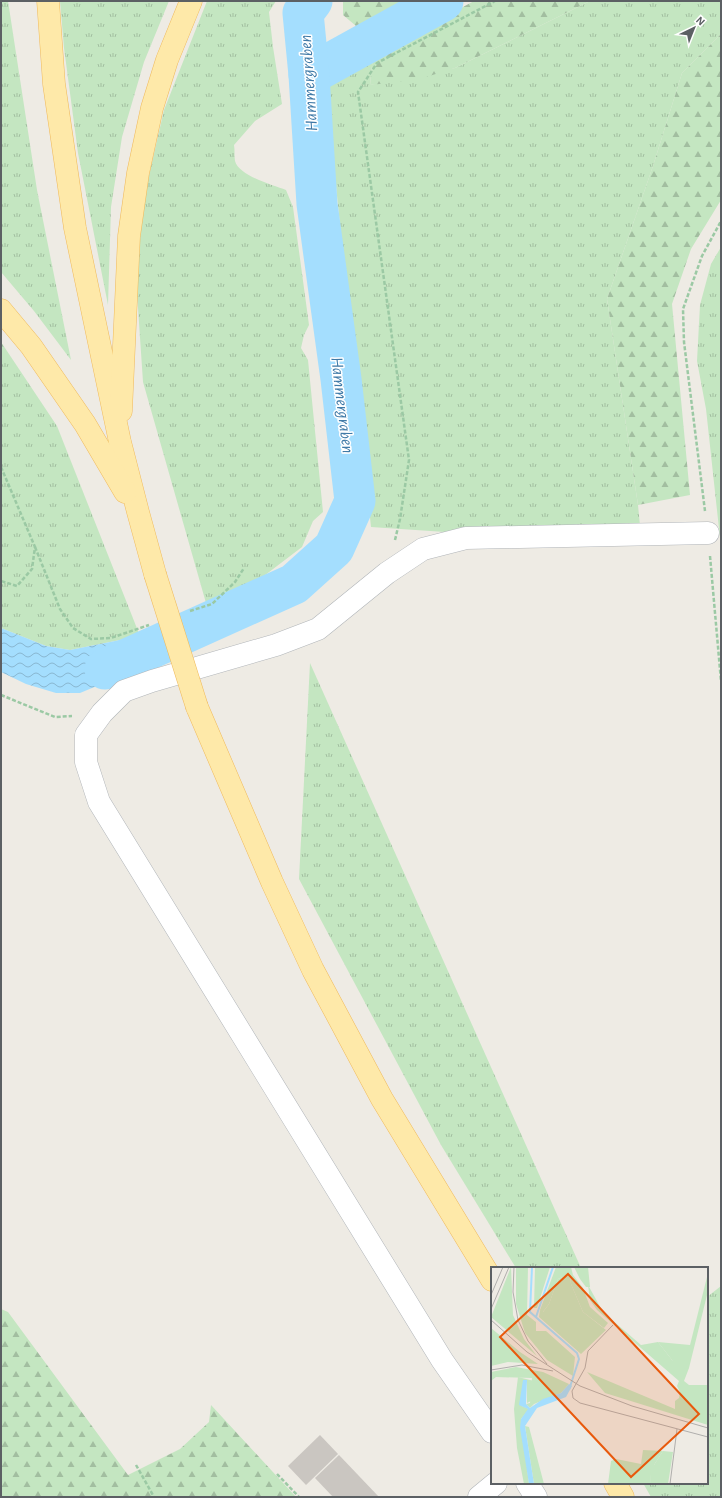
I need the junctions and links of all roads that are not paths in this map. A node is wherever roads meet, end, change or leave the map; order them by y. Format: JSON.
{"nodes":[{"id":1,"x":48,"y":1,"type":"edge"},
{"id":2,"x":191,"y":1,"type":"edge"},
{"id":3,"x":1,"y":310,"type":"edge"},
{"id":4,"x":120,"y":442,"type":"junction"},
{"id":5,"x":138,"y":512,"type":"junction"},
{"id":6,"x":708,"y":533,"type":"road end"},
{"id":7,"x":491,"y":1278,"type":"edge"},
{"id":8,"x":491,"y":1431,"type":"edge"},
{"id":9,"x":495,"y":1484,"type":"edge"},
{"id":10,"x":528,"y":1484,"type":"edge"},
{"id":11,"x":616,"y":1484,"type":"edge"},
{"id":12,"x":479,"y":1497,"type":"edge"},
{"id":13,"x":536,"y":1497,"type":"edge"},
{"id":14,"x":623,"y":1497,"type":"edge"}],
"edges":[{"from":1,"to":4,"type":"main road"},
{"from":2,"to":4,"type":"main road"},
{"from":3,"to":5,"type":"main road"},
{"from":4,"to":5,"type":"main road"},
{"from":5,"to":7,"type":"main road","bridge":true},
{"from":6,"to":8,"type":"street"},
{"from":9,"to":12,"type":"street"},
{"from":10,"to":13,"type":"street"},
{"from":11,"to":14,"type":"main road"}]}
